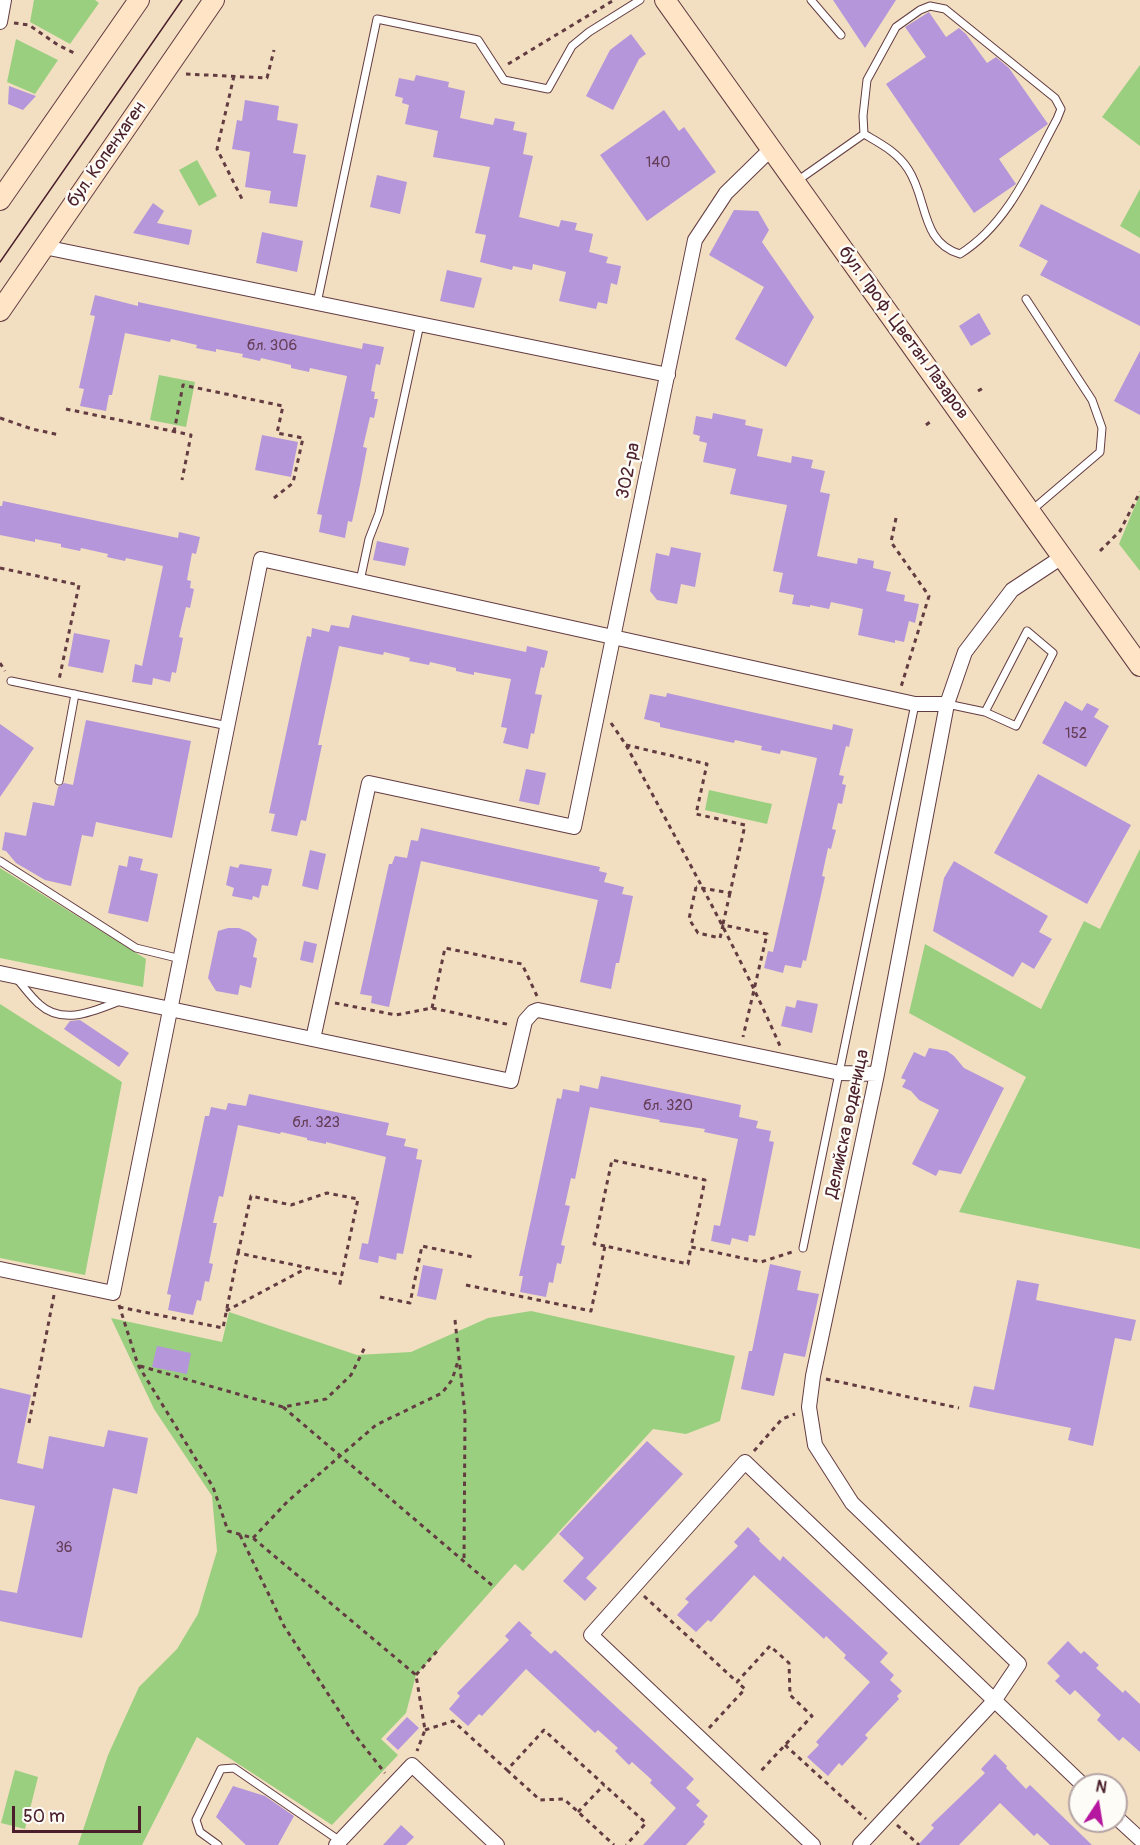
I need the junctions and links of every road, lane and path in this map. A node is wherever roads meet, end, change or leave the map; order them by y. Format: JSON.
{"nodes":[{"id":1,"x":4,"y":0,"type":"edge"},
{"id":2,"x":139,"y":0,"type":"edge"},
{"id":3,"x":214,"y":0,"type":"edge"},
{"id":4,"x":614,"y":0,"type":"edge"},
{"id":5,"x":640,"y":0,"type":"edge"},
{"id":6,"x":664,"y":0,"type":"edge"},
{"id":7,"x":811,"y":0,"type":"edge"},
{"id":8,"x":0,"y":22,"type":"edge"},
{"id":9,"x":841,"y":34,"type":"dead end"},
{"id":10,"x":274,"y":50,"type":"dead end"},
{"id":11,"x":76,"y":54,"type":"dead end"},
{"id":12,"x":498,"y":70,"type":"junction"},
{"id":13,"x":181,"y":73,"type":"dead end"},
{"id":14,"x":234,"y":76,"type":"junction"},
{"id":15,"x":864,"y":134,"type":"junction"},
{"id":16,"x":771,"y":149,"type":"junction"},
{"id":17,"x":795,"y":183,"type":"junction"},
{"id":18,"x":0,"y":200,"type":"edge"},
{"id":19,"x":243,"y":201,"type":"dead end"},
{"id":20,"x":44,"y":247,"type":"junction"},
{"id":21,"x":1026,"y":299,"type":"dead end"},
{"id":22,"x":317,"y":303,"type":"junction"},
{"id":23,"x":0,"y":310,"type":"edge"},
{"id":24,"x":420,"y":324,"type":"junction"},
{"id":25,"x":668,"y":375,"type":"junction"},
{"id":26,"x":983,"y":388,"type":"dead end"},
{"id":27,"x":978,"y":391,"type":"dead end"},
{"id":28,"x":66,"y":409,"type":"dead end"},
{"id":29,"x":0,"y":418,"type":"edge"},
{"id":30,"x":174,"y":432,"type":"junction"},
{"id":31,"x":60,"y":435,"type":"dead end"},
{"id":32,"x":182,"y":480,"type":"dead end"},
{"id":33,"x":1140,"y":492,"type":"edge"},
{"id":34,"x":274,"y":498,"type":"dead end"},
{"id":35,"x":1030,"y":511,"type":"junction"},
{"id":36,"x":896,"y":518,"type":"dead end"},
{"id":37,"x":1100,"y":551,"type":"dead end"},
{"id":38,"x":1062,"y":557,"type":"junction"},
{"id":39,"x":0,"y":568,"type":"edge"},
{"id":40,"x":360,"y":581,"type":"junction"},
{"id":41,"x":613,"y":638,"type":"junction"},
{"id":42,"x":1140,"y":666,"type":"edge"},
{"id":43,"x":11,"y":681,"type":"dead end"},
{"id":44,"x":57,"y":690,"type":"junction"},
{"id":45,"x":75,"y":694,"type":"junction"},
{"id":46,"x":897,"y":700,"type":"junction"},
{"id":47,"x":915,"y":704,"type":"junction"},
{"id":48,"x":947,"y":704,"type":"junction"},
{"id":49,"x":599,"y":705,"type":"junction"},
{"id":50,"x":986,"y":712,"type":"junction"},
{"id":51,"x":228,"y":726,"type":"junction"},
{"id":52,"x":626,"y":745,"type":"junction"},
{"id":53,"x":59,"y":781,"type":"dead end"},
{"id":54,"x":0,"y":861,"type":"edge"},
{"id":55,"x":698,"y":880,"type":"junction"},
{"id":56,"x":696,"y":887,"type":"junction"},
{"id":57,"x":702,"y":888,"type":"junction"},
{"id":58,"x":730,"y":894,"type":"junction"},
{"id":59,"x":723,"y":925,"type":"junction"},
{"id":60,"x":181,"y":958,"type":"junction"},
{"id":61,"x":0,"y":973,"type":"edge"},
{"id":62,"x":15,"y":977,"type":"junction"},
{"id":63,"x":755,"y":988,"type":"junction"},
{"id":64,"x":123,"y":1000,"type":"junction"},
{"id":65,"x":322,"y":1000,"type":"junction"},
{"id":66,"x":432,"y":1008,"type":"junction"},
{"id":67,"x":170,"y":1009,"type":"junction"},
{"id":68,"x":544,"y":1011,"type":"junction"},
{"id":69,"x":523,"y":1027,"type":"junction"},
{"id":70,"x":313,"y":1039,"type":"junction"},
{"id":71,"x":740,"y":1051,"type":"junction"},
{"id":72,"x":787,"y":1061,"type":"junction"},
{"id":73,"x":840,"y":1073,"type":"junction"},
{"id":74,"x":877,"y":1074,"type":"junction"},
{"id":75,"x":605,"y":1246,"type":"junction"},
{"id":76,"x":691,"y":1247,"type":"junction"},
{"id":77,"x":803,"y":1248,"type":"joint"},
{"id":78,"x":238,"y":1253,"type":"junction"},
{"id":79,"x":472,"y":1257,"type":"dead end"},
{"id":80,"x":307,"y":1267,"type":"junction"},
{"id":81,"x":0,"y":1269,"type":"edge"},
{"id":82,"x":342,"y":1275,"type":"junction"},
{"id":83,"x":57,"y":1281,"type":"junction"},
{"id":84,"x":466,"y":1285,"type":"dead end"},
{"id":85,"x":339,"y":1288,"type":"dead end"},
{"id":86,"x":113,"y":1293,"type":"junction"},
{"id":87,"x":380,"y":1297,"type":"dead end"},
{"id":88,"x":119,"y":1307,"type":"junction"},
{"id":89,"x":226,"y":1311,"type":"junction"},
{"id":90,"x":455,"y":1320,"type":"dead end"},
{"id":91,"x":366,"y":1345,"type":"dead end"},
{"id":92,"x":459,"y":1359,"type":"junction"},
{"id":93,"x":138,"y":1365,"type":"junction"},
{"id":94,"x":813,"y":1376,"type":"junction"},
{"id":95,"x":283,"y":1407,"type":"junction"},
{"id":96,"x":809,"y":1407,"type":"junction"},
{"id":97,"x":959,"y":1408,"type":"dead end"},
{"id":98,"x":29,"y":1423,"type":"dead end"},
{"id":99,"x":339,"y":1456,"type":"junction"},
{"id":100,"x":745,"y":1462,"type":"junction"},
{"id":101,"x":240,"y":1534,"type":"junction"},
{"id":102,"x":253,"y":1538,"type":"junction"},
{"id":103,"x":464,"y":1562,"type":"junction"},
{"id":104,"x":494,"y":1587,"type":"dead end"},
{"id":105,"x":634,"y":1587,"type":"junction"},
{"id":106,"x":438,"y":1650,"type":"dead end"},
{"id":107,"x":416,"y":1675,"type":"junction"},
{"id":108,"x":737,"y":1682,"type":"junction"},
{"id":109,"x":994,"y":1701,"type":"junction"},
{"id":110,"x":425,"y":1730,"type":"junction"},
{"id":111,"x":700,"y":1738,"type":"junction"},
{"id":112,"x":785,"y":1745,"type":"junction"},
{"id":113,"x":412,"y":1765,"type":"junction"},
{"id":114,"x":507,"y":1770,"type":"junction"},
{"id":115,"x":1070,"y":1773,"type":"edge"},
{"id":116,"x":393,"y":1784,"type":"junction"},
{"id":117,"x":749,"y":1784,"type":"junction"},
{"id":118,"x":604,"y":1785,"type":"junction"},
{"id":119,"x":578,"y":1812,"type":"junction"},
{"id":120,"x":887,"y":1815,"type":"junction"},
{"id":121,"x":875,"y":1828,"type":"junction"},
{"id":122,"x":1128,"y":1828,"type":"edge"},
{"id":123,"x":1140,"y":1839,"type":"edge"},
{"id":124,"x":338,"y":1843,"type":"edge"},
{"id":125,"x":218,"y":1845,"type":"edge"},
{"id":126,"x":497,"y":1845,"type":"edge"},
{"id":127,"x":614,"y":1845,"type":"edge"},
{"id":128,"x":626,"y":1845,"type":"edge"},
{"id":129,"x":813,"y":1845,"type":"edge"},
{"id":130,"x":860,"y":1845,"type":"edge"},
{"id":131,"x":919,"y":1845,"type":"edge"}],
"edges":[{"from":1,"to":8,"type":"street"},
{"from":2,"to":18,"type":"main road"},
{"from":3,"to":20,"type":"main road","name":"бул. Копенхаген"},
{"from":4,"to":12,"type":"path"},
{"from":5,"to":12,"type":"lane"},
{"from":6,"to":16,"type":"main road","name":"бул. Проф. Цветан Лазаров"},
{"from":7,"to":9,"type":"lane"},
{"from":8,"to":11,"type":"path"},
{"from":10,"to":14,"type":"path"},
{"from":12,"to":22,"type":"lane"},
{"from":13,"to":14,"type":"path"},
{"from":14,"to":19,"type":"path"},
{"from":15,"to":15,"type":"lane"},
{"from":15,"to":17,"type":"lane"},
{"from":16,"to":17,"type":"main road","name":"бул. Проф. Цветан Лазаров"},
{"from":16,"to":25,"type":"street","name":"302-ра"},
{"from":17,"to":35,"type":"main road","name":"бул. Проф. Цветан Лазаров"},
{"from":20,"to":22,"type":"street"},
{"from":20,"to":23,"type":"main road","name":"бул. Копенхаген"},
{"from":21,"to":35,"type":"lane"},
{"from":22,"to":24,"type":"street"},
{"from":24,"to":25,"type":"street"},
{"from":24,"to":40,"type":"lane"},
{"from":25,"to":41,"type":"street","name":"302-ра"},
{"from":26,"to":27,"type":"path"},
{"from":28,"to":30,"type":"path"},
{"from":29,"to":31,"type":"path"},
{"from":30,"to":32,"type":"path"},
{"from":30,"to":34,"type":"path"},
{"from":33,"to":37,"type":"path"},
{"from":35,"to":38,"type":"main road","name":"бул. Проф. Цветан Лазаров"},
{"from":36,"to":46,"type":"path"},
{"from":38,"to":42,"type":"main road","name":"бул. Проф. Цветан Лазаров"},
{"from":38,"to":48,"type":"street","name":"Делийска воденица"},
{"from":39,"to":44,"type":"path"},
{"from":40,"to":41,"type":"street"},
{"from":40,"to":51,"type":"street"},
{"from":41,"to":46,"type":"street"},
{"from":41,"to":49,"type":"street","name":"302-ра"},
{"from":43,"to":44,"type":"lane"},
{"from":44,"to":45,"type":"lane"},
{"from":45,"to":51,"type":"lane"},
{"from":45,"to":53,"type":"lane"},
{"from":46,"to":47,"type":"street"},
{"from":47,"to":48,"type":"street"},
{"from":47,"to":73,"type":"lane"},
{"from":48,"to":50,"type":"lane"},
{"from":48,"to":74,"type":"street","name":"Делийска воденица"},
{"from":49,"to":52,"type":"path"},
{"from":49,"to":65,"type":"street","name":"302-ра"},
{"from":50,"to":50,"type":"lane"},
{"from":51,"to":60,"type":"street"},
{"from":52,"to":55,"type":"path"},
{"from":52,"to":58,"type":"path"},
{"from":54,"to":60,"type":"lane"},
{"from":55,"to":56,"type":"path"},
{"from":55,"to":57,"type":"path"},
{"from":56,"to":57,"type":"path"},
{"from":56,"to":59,"type":"path"},
{"from":57,"to":58,"type":"path"},
{"from":57,"to":59,"type":"path"},
{"from":58,"to":59,"type":"path"},
{"from":59,"to":63,"type":"path"},
{"from":59,"to":63,"type":"path"},
{"from":60,"to":67,"type":"street"},
{"from":61,"to":62,"type":"street"},
{"from":62,"to":64,"type":"street"},
{"from":62,"to":64,"type":"lane"},
{"from":63,"to":71,"type":"path"},
{"from":63,"to":72,"type":"path"},
{"from":64,"to":67,"type":"street"},
{"from":65,"to":66,"type":"path"},
{"from":65,"to":70,"type":"street"},
{"from":66,"to":68,"type":"path"},
{"from":66,"to":69,"type":"path"},
{"from":67,"to":70,"type":"street"},
{"from":67,"to":86,"type":"street"},
{"from":68,"to":69,"type":"street"},
{"from":68,"to":71,"type":"street"},
{"from":69,"to":70,"type":"street"},
{"from":71,"to":72,"type":"street"},
{"from":72,"to":73,"type":"street"},
{"from":73,"to":74,"type":"street"},
{"from":73,"to":77,"type":"lane"},
{"from":74,"to":94,"type":"street","name":"Делийска воденица"},
{"from":75,"to":76,"type":"path"},
{"from":75,"to":76,"type":"path"},
{"from":75,"to":84,"type":"path"},
{"from":76,"to":77,"type":"path"},
{"from":78,"to":80,"type":"path"},
{"from":78,"to":82,"type":"path"},
{"from":78,"to":89,"type":"path"},
{"from":79,"to":87,"type":"path"},
{"from":80,"to":82,"type":"path"},
{"from":80,"to":89,"type":"path"},
{"from":81,"to":83,"type":"street"},
{"from":82,"to":85,"type":"path"},
{"from":83,"to":86,"type":"street"},
{"from":83,"to":98,"type":"path"},
{"from":86,"to":88,"type":"path"},
{"from":88,"to":89,"type":"path"},
{"from":88,"to":93,"type":"path"},
{"from":90,"to":92,"type":"path"},
{"from":91,"to":95,"type":"path"},
{"from":92,"to":99,"type":"path"},
{"from":92,"to":103,"type":"path"},
{"from":93,"to":95,"type":"path"},
{"from":93,"to":101,"type":"path"},
{"from":94,"to":96,"type":"street","name":"Делийска воденица"},
{"from":94,"to":97,"type":"path"},
{"from":95,"to":99,"type":"path"},
{"from":96,"to":100,"type":"path"},
{"from":96,"to":109,"type":"street","name":"Делийска воденица"},
{"from":99,"to":102,"type":"path"},
{"from":99,"to":103,"type":"path"},
{"from":100,"to":105,"type":"street"},
{"from":100,"to":109,"type":"street"},
{"from":101,"to":102,"type":"path"},
{"from":101,"to":116,"type":"path"},
{"from":102,"to":107,"type":"path"},
{"from":103,"to":104,"type":"path"},
{"from":105,"to":108,"type":"path"},
{"from":105,"to":111,"type":"street"},
{"from":106,"to":107,"type":"path"},
{"from":107,"to":110,"type":"path"},
{"from":108,"to":111,"type":"path"},
{"from":108,"to":112,"type":"path"},
{"from":109,"to":115,"type":"street"},
{"from":109,"to":120,"type":"street"},
{"from":110,"to":113,"type":"path"},
{"from":110,"to":114,"type":"path"},
{"from":111,"to":117,"type":"street"},
{"from":112,"to":117,"type":"path"},
{"from":112,"to":121,"type":"path"},
{"from":113,"to":116,"type":"street"},
{"from":113,"to":126,"type":"street"},
{"from":114,"to":118,"type":"path"},
{"from":114,"to":119,"type":"path"},
{"from":116,"to":124,"type":"street"},
{"from":117,"to":129,"type":"street"},
{"from":118,"to":119,"type":"path"},
{"from":118,"to":128,"type":"path"},
{"from":119,"to":127,"type":"path"},
{"from":120,"to":121,"type":"street"},
{"from":120,"to":131,"type":"path"},
{"from":121,"to":130,"type":"street"},
{"from":122,"to":123,"type":"street"},
{"from":124,"to":125,"type":"lane"}]}
